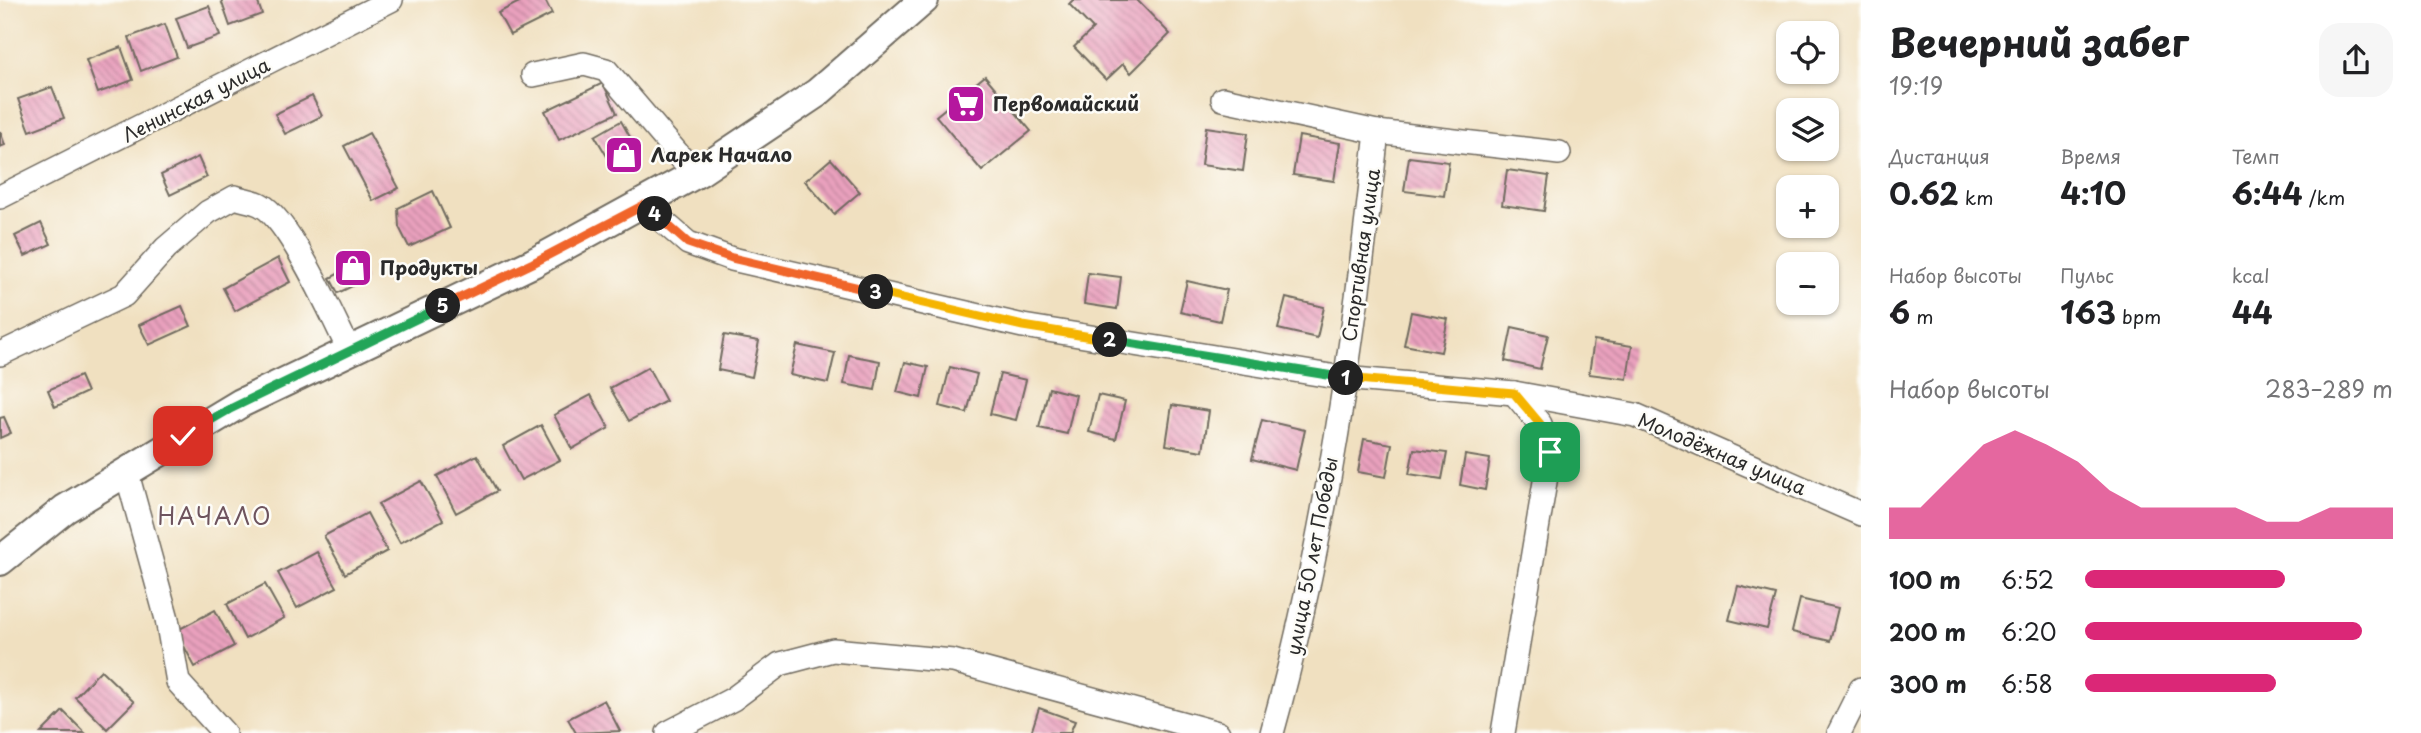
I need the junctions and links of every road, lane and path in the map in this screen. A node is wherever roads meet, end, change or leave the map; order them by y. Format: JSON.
{"nodes":[{"id":1,"x":391,"y":0,"type":"edge"},
{"id":2,"x":924,"y":0,"type":"edge"},
{"id":3,"x":533,"y":75,"type":"dead end"},
{"id":4,"x":1223,"y":99,"type":"dead end"},
{"id":5,"x":1377,"y":132,"type":"junction"},
{"id":6,"x":1559,"y":152,"type":"dead end"},
{"id":7,"x":699,"y":172,"type":"junction"},
{"id":8,"x":0,"y":197,"type":"edge"},
{"id":9,"x":644,"y":205,"type":"junction"},
{"id":10,"x":349,"y":350,"type":"junction"},
{"id":11,"x":0,"y":354,"type":"edge"},
{"id":12,"x":1343,"y":378,"type":"junction"},
{"id":13,"x":1514,"y":393,"type":"junction"},
{"id":14,"x":126,"y":470,"type":"junction"},
{"id":15,"x":1861,"y":514,"type":"edge"},
{"id":16,"x":0,"y":561,"type":"edge"},
{"id":17,"x":1861,"y":689,"type":"edge"},
{"id":18,"x":224,"y":733,"type":"edge"},
{"id":19,"x":668,"y":733,"type":"edge"},
{"id":20,"x":1219,"y":733,"type":"edge"},
{"id":21,"x":1272,"y":733,"type":"edge"},
{"id":22,"x":1503,"y":733,"type":"edge"},
{"id":23,"x":1839,"y":733,"type":"edge"}],
"edges":[{"from":1,"to":8,"type":"street","name":"Ленинская улица"},
{"from":2,"to":7,"type":"main road"},
{"from":3,"to":7,"type":"street"},
{"from":4,"to":5,"type":"street"},
{"from":5,"to":6,"type":"street"},
{"from":5,"to":12,"type":"street","name":"Спортивная улица"},
{"from":7,"to":9,"type":"main road"},
{"from":9,"to":10,"type":"main road"},
{"from":9,"to":12,"type":"street","name":"Молодёжная улица"},
{"from":10,"to":11,"type":"street"},
{"from":10,"to":14,"type":"main road"},
{"from":12,"to":13,"type":"street","name":"Молодёжная улица"},
{"from":12,"to":21,"type":"street","name":"улица 50 лет Победы"},
{"from":13,"to":15,"type":"street","name":"Молодёжная улица"},
{"from":13,"to":22,"type":"street"},
{"from":14,"to":16,"type":"main road"},
{"from":14,"to":18,"type":"street"},
{"from":17,"to":23,"type":"street"},
{"from":19,"to":20,"type":"street"}]}
